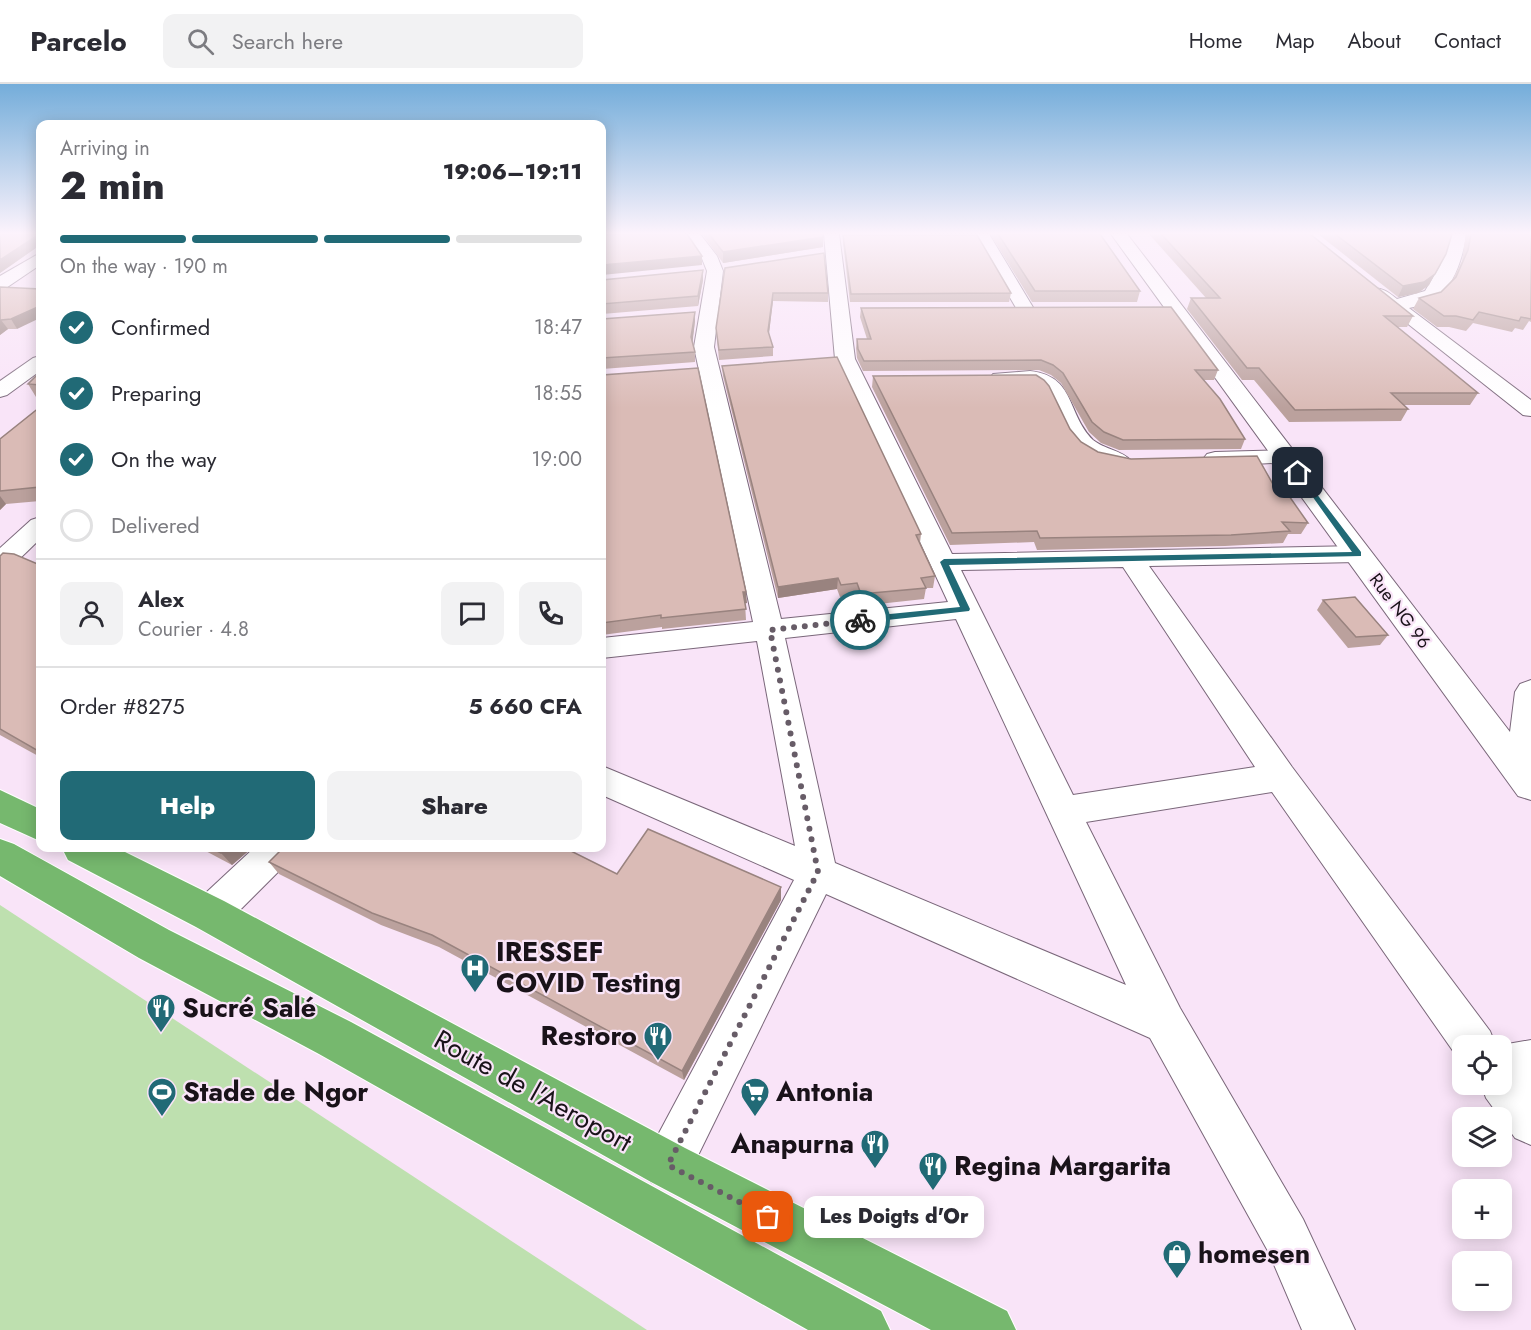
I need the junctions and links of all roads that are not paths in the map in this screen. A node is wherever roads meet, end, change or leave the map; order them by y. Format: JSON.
{"nodes":[{"id":1,"x":704,"y":292,"type":"edge"},
{"id":2,"x":838,"y":292,"type":"edge"},
{"id":3,"x":1015,"y":292,"type":"edge"},
{"id":4,"x":1153,"y":292,"type":"edge"},
{"id":5,"x":1377,"y":292,"type":"edge"},
{"id":6,"x":1432,"y":292,"type":"edge"},
{"id":7,"x":1393,"y":305,"type":"junction"},
{"id":8,"x":1002,"y":309,"type":"edge"},
{"id":9,"x":1025,"y":309,"type":"junction"},
{"id":10,"x":1048,"y":309,"type":"edge"},
{"id":11,"x":840,"y":310,"type":"junction"},
{"id":12,"x":863,"y":310,"type":"edge"},
{"id":13,"x":36,"y":368,"type":"edge"},
{"id":14,"x":981,"y":378,"type":"edge"},
{"id":15,"x":0,"y":391,"type":"edge"},
{"id":16,"x":1531,"y":410,"type":"edge"},
{"id":17,"x":1286,"y":457,"type":"junction"},
{"id":18,"x":1195,"y":459,"type":"edge"},
{"id":19,"x":1139,"y":460,"type":"edge"},
{"id":20,"x":36,"y":535,"type":"edge"},
{"id":21,"x":1358,"y":554,"type":"junction"},
{"id":22,"x":1130,"y":558,"type":"junction"},
{"id":23,"x":0,"y":562,"type":"edge"},
{"id":24,"x":944,"y":562,"type":"junction"},
{"id":25,"x":966,"y":609,"type":"junction"},
{"id":26,"x":770,"y":630,"type":"junction"},
{"id":27,"x":606,"y":648,"type":"edge"},
{"id":28,"x":1531,"y":692,"type":"edge"},
{"id":29,"x":1280,"y":777,"type":"junction"},
{"id":30,"x":1527,"y":780,"type":"edge"},
{"id":31,"x":606,"y":782,"type":"edge"},
{"id":32,"x":0,"y":806,"type":"edge"},
{"id":33,"x":1062,"y":811,"type":"junction"},
{"id":34,"x":36,"y":824,"type":"edge"},
{"id":35,"x":89,"y":852,"type":"edge"},
{"id":36,"x":274,"y":852,"type":"edge"},
{"id":37,"x":0,"y":856,"type":"edge"},
{"id":38,"x":818,"y":872,"type":"junction"},
{"id":39,"x":210,"y":914,"type":"junction"},
{"id":40,"x":1165,"y":1023,"type":"junction"},
{"id":41,"x":1467,"y":1035,"type":"edge"},
{"id":42,"x":1531,"y":1062,"type":"edge"},
{"id":43,"x":1512,"y":1064,"type":"edge"},
{"id":44,"x":1511,"y":1095,"type":"edge"},
{"id":45,"x":1531,"y":1122,"type":"edge"},
{"id":46,"x":668,"y":1165,"type":"junction"},
{"id":47,"x":862,"y":1330,"type":"edge"},
{"id":48,"x":988,"y":1330,"type":"edge"},
{"id":49,"x":1329,"y":1330,"type":"edge"}],
"edges":[{"from":1,"to":26,"type":"street"},
{"from":2,"to":11,"type":"street"},
{"from":3,"to":9,"type":"street"},
{"from":4,"to":17,"type":"street","name":"Rue NG 96"},
{"from":5,"to":7,"type":"street"},
{"from":6,"to":7,"type":"street"},
{"from":7,"to":16,"type":"street"},
{"from":8,"to":9,"type":"street"},
{"from":9,"to":10,"type":"street"},
{"from":11,"to":12,"type":"street"},
{"from":11,"to":24,"type":"street"},
{"from":13,"to":15,"type":"street"},
{"from":14,"to":19,"type":"street"},
{"from":17,"to":18,"type":"street"},
{"from":17,"to":21,"type":"street","name":"Rue NG 96"},
{"from":20,"to":23,"type":"street"},
{"from":21,"to":22,"type":"street"},
{"from":21,"to":30,"type":"street","name":"Rue NG 96"},
{"from":22,"to":24,"type":"street"},
{"from":22,"to":29,"type":"street"},
{"from":24,"to":25,"type":"street"},
{"from":25,"to":26,"type":"street"},
{"from":25,"to":33,"type":"street"},
{"from":26,"to":27,"type":"street"},
{"from":26,"to":38,"type":"street"},
{"from":28,"to":30,"type":"street"},
{"from":29,"to":33,"type":"street"},
{"from":29,"to":41,"type":"street"},
{"from":31,"to":38,"type":"street"},
{"from":32,"to":34,"type":"highway"},
{"from":33,"to":40,"type":"street"},
{"from":35,"to":39,"type":"highway","name":"Route de l'Aeroport"},
{"from":36,"to":39,"type":"street"},
{"from":37,"to":47,"type":"highway","name":"Route de l'Aeroport"},
{"from":38,"to":40,"type":"street"},
{"from":38,"to":46,"type":"street"},
{"from":39,"to":46,"type":"highway","name":"Route de l'Aeroport"},
{"from":40,"to":49,"type":"street"},
{"from":42,"to":43,"type":"street"},
{"from":44,"to":45,"type":"street"},
{"from":46,"to":48,"type":"highway","name":"Route de l'Aeroport"}]}
